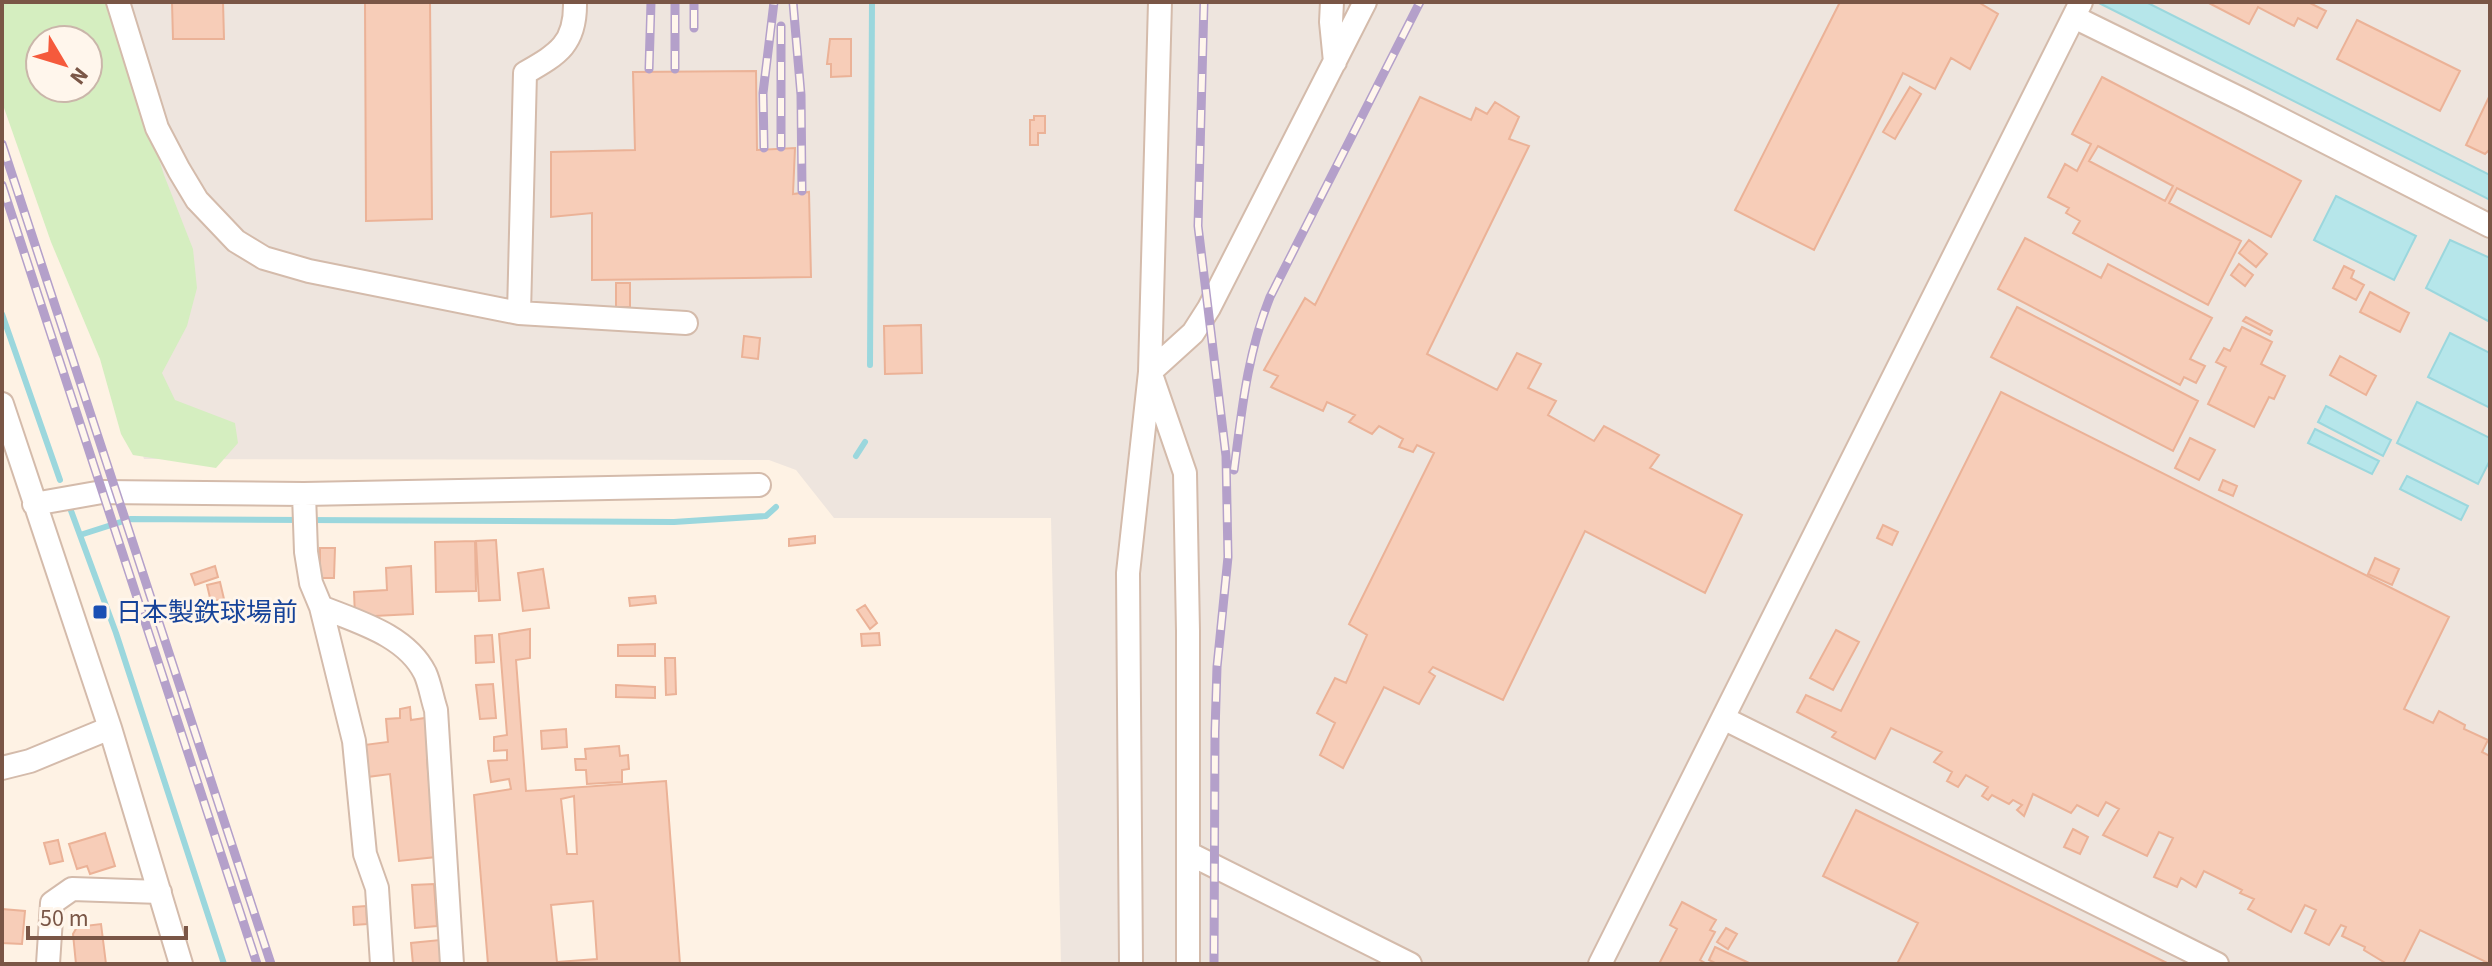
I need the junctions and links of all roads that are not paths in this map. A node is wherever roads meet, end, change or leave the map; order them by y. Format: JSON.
{"nodes":[{"id":1,"x":118,"y":2,"type":"edge"},
{"id":2,"x":575,"y":2,"type":"edge"},
{"id":3,"x":1160,"y":2,"type":"edge"},
{"id":4,"x":1332,"y":2,"type":"edge"},
{"id":5,"x":1365,"y":2,"type":"edge"},
{"id":6,"x":2078,"y":10,"type":"edge"},
{"id":7,"x":1335,"y":62,"type":"junction"},
{"id":8,"x":2490,"y":226,"type":"edge"},
{"id":9,"x":519,"y":313,"type":"junction"},
{"id":10,"x":686,"y":323,"type":"dead end"},
{"id":11,"x":1150,"y":372,"type":"junction"},
{"id":12,"x":2,"y":404,"type":"edge"},
{"id":13,"x":6,"y":429,"type":"edge"},
{"id":14,"x":759,"y":485,"type":"dead end"},
{"id":15,"x":34,"y":504,"type":"junction"},
{"id":16,"x":304,"y":511,"type":"junction"},
{"id":17,"x":321,"y":607,"type":"junction"},
{"id":18,"x":1723,"y":718,"type":"junction"},
{"id":19,"x":110,"y":728,"type":"junction"},
{"id":20,"x":2,"y":768,"type":"edge"},
{"id":21,"x":1188,"y":853,"type":"junction"},
{"id":22,"x":160,"y":892,"type":"junction"},
{"id":23,"x":48,"y":964,"type":"edge"},
{"id":24,"x":181,"y":964,"type":"edge"},
{"id":25,"x":382,"y":964,"type":"edge"},
{"id":26,"x":452,"y":964,"type":"edge"},
{"id":27,"x":1131,"y":964,"type":"edge"},
{"id":28,"x":1188,"y":964,"type":"edge"},
{"id":29,"x":1410,"y":964,"type":"edge"},
{"id":30,"x":1600,"y":964,"type":"edge"},
{"id":31,"x":2217,"y":964,"type":"edge"}],
"edges":[{"from":1,"to":9,"type":"street"},
{"from":2,"to":9,"type":"street"},
{"from":3,"to":11,"type":"street"},
{"from":4,"to":7,"type":"street"},
{"from":5,"to":7,"type":"street"},
{"from":6,"to":8,"type":"street"},
{"from":6,"to":18,"type":"street"},
{"from":7,"to":11,"type":"street"},
{"from":9,"to":10,"type":"street"},
{"from":11,"to":21,"type":"street"},
{"from":11,"to":27,"type":"street"},
{"from":12,"to":13,"type":"street"},
{"from":13,"to":15,"type":"street"},
{"from":14,"to":16,"type":"street"},
{"from":15,"to":16,"type":"street"},
{"from":15,"to":19,"type":"street"},
{"from":16,"to":17,"type":"street"},
{"from":17,"to":25,"type":"street"},
{"from":17,"to":26,"type":"street"},
{"from":18,"to":30,"type":"street"},
{"from":18,"to":31,"type":"street"},
{"from":19,"to":20,"type":"street"},
{"from":19,"to":22,"type":"street"},
{"from":21,"to":28,"type":"street"},
{"from":21,"to":29,"type":"street"},
{"from":22,"to":23,"type":"street"},
{"from":22,"to":24,"type":"street"}]}
